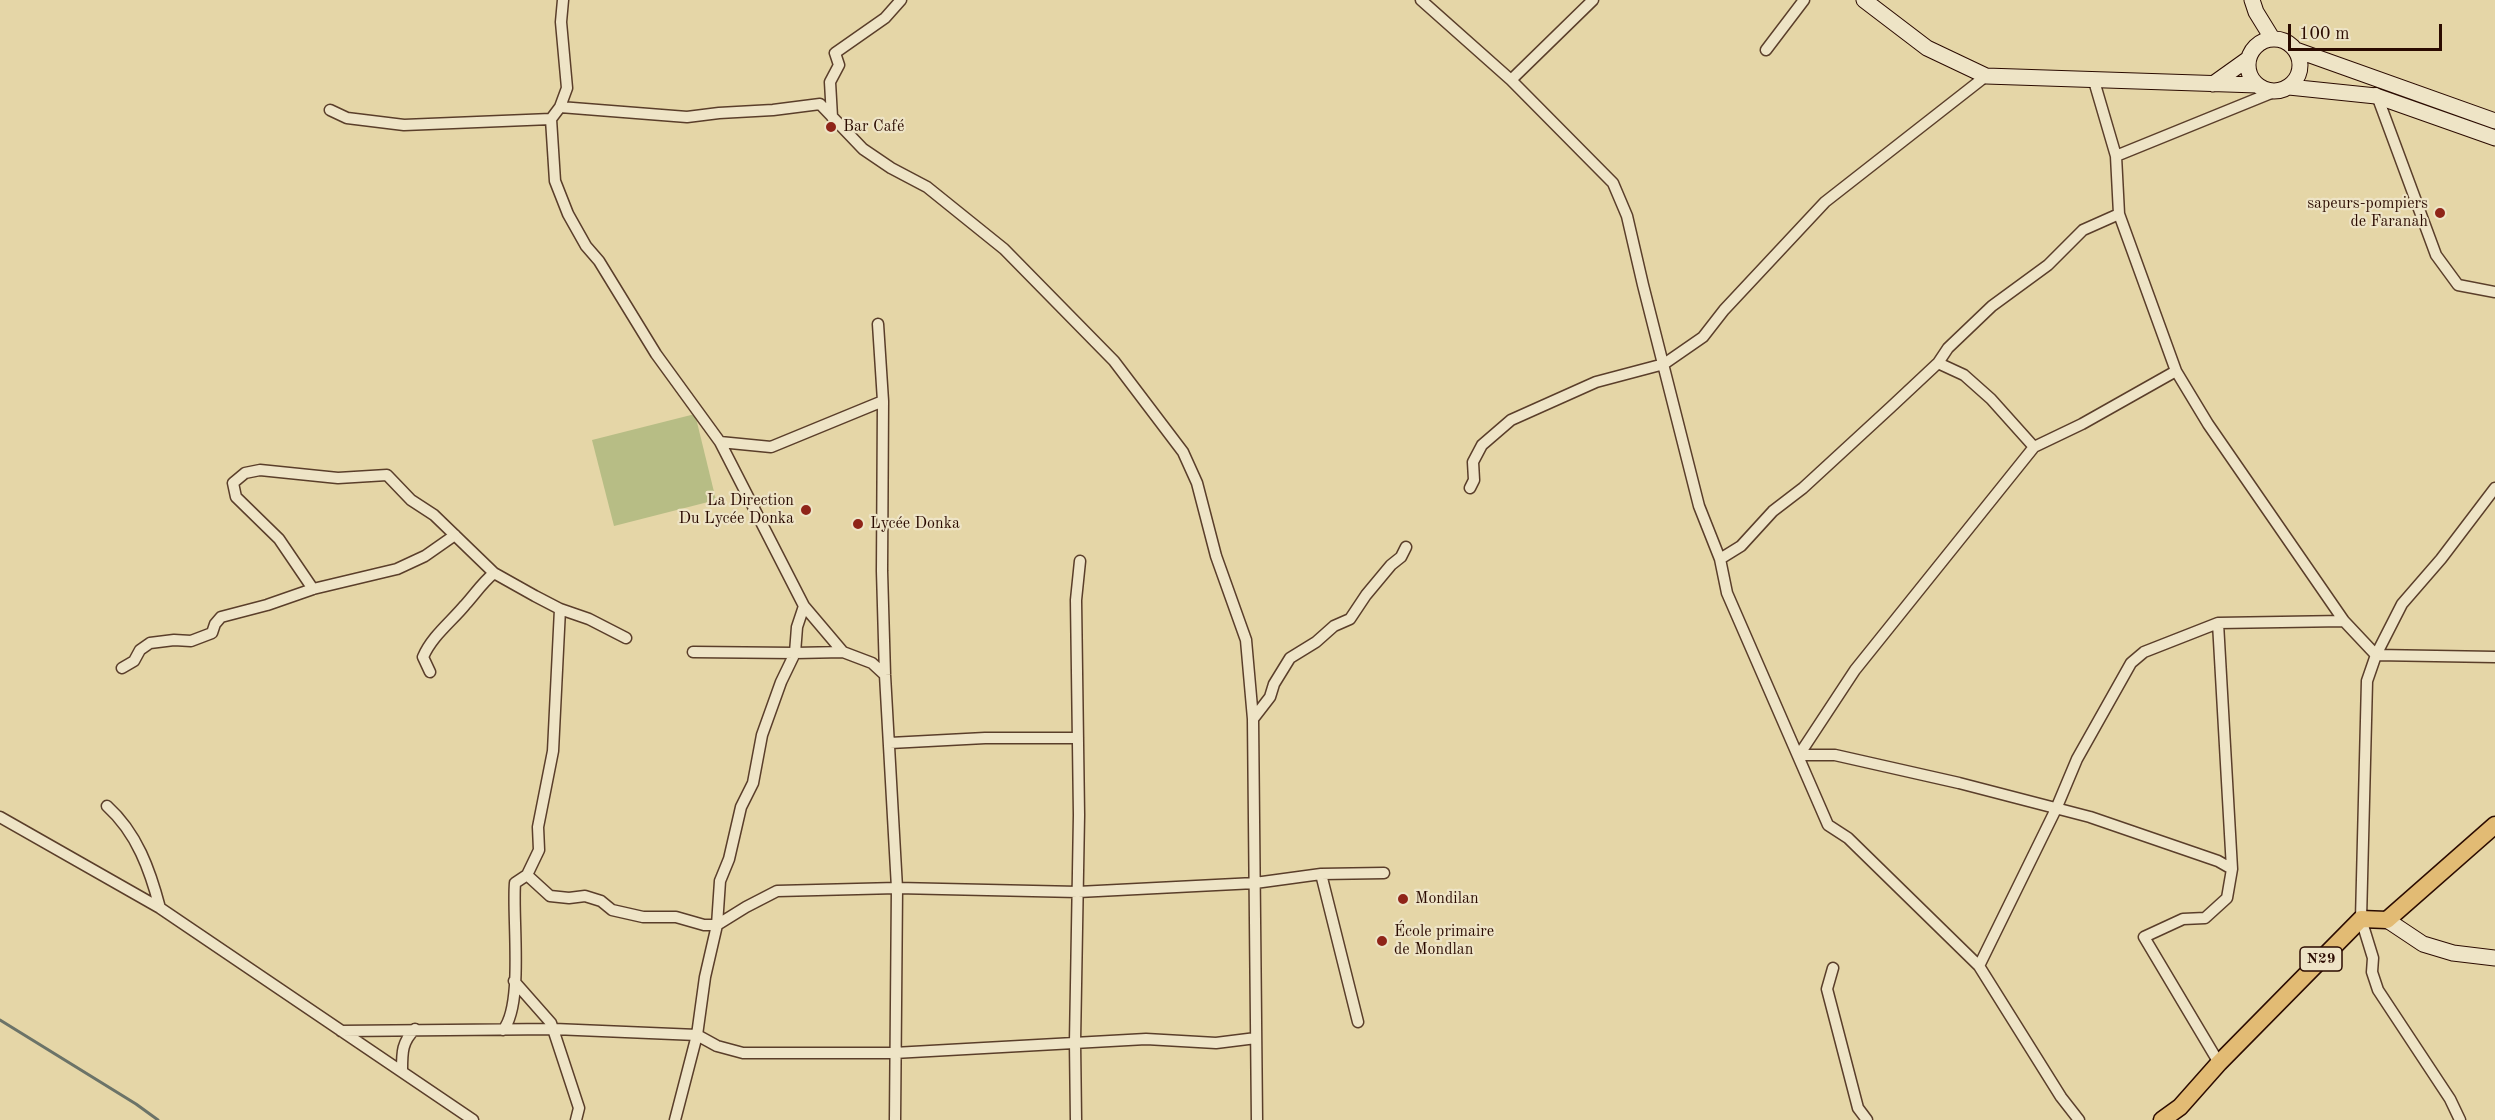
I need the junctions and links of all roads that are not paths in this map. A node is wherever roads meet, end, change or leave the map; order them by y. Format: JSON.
{"nodes":[{"id":1,"x":563,"y":0,"type":"edge"},
{"id":2,"x":901,"y":0,"type":"edge"},
{"id":3,"x":1421,"y":0,"type":"edge"},
{"id":4,"x":1593,"y":0,"type":"edge"},
{"id":5,"x":1804,"y":0,"type":"edge"},
{"id":6,"x":1864,"y":0,"type":"edge"},
{"id":7,"x":2254,"y":6,"type":"edge"},
{"id":8,"x":2272,"y":38,"type":"junction"},
{"id":9,"x":1766,"y":50,"type":"dead end"},
{"id":10,"x":2296,"y":50,"type":"junction"},
{"id":11,"x":2251,"y":53,"type":"junction"},
{"id":12,"x":1986,"y":76,"type":"junction"},
{"id":13,"x":2375,"y":79,"type":"junction"},
{"id":14,"x":1511,"y":80,"type":"junction"},
{"id":15,"x":2094,"y":81,"type":"junction"},
{"id":16,"x":2213,"y":84,"type":"junction"},
{"id":17,"x":2256,"y":85,"type":"junction"},
{"id":18,"x":2282,"y":89,"type":"junction"},
{"id":19,"x":2376,"y":96,"type":"junction"},
{"id":20,"x":560,"y":107,"type":"junction"},
{"id":21,"x":330,"y":110,"type":"dead end"},
{"id":22,"x":832,"y":117,"type":"junction"},
{"id":23,"x":551,"y":119,"type":"junction"},
{"id":24,"x":2495,"y":121,"type":"edge"},
{"id":25,"x":2495,"y":138,"type":"edge"},
{"id":26,"x":2116,"y":156,"type":"junction"},
{"id":27,"x":2119,"y":214,"type":"junction"},
{"id":28,"x":2495,"y":292,"type":"edge"},
{"id":29,"x":878,"y":324,"type":"dead end"},
{"id":30,"x":1938,"y":363,"type":"junction"},
{"id":31,"x":1664,"y":364,"type":"junction"},
{"id":32,"x":2176,"y":371,"type":"junction"},
{"id":33,"x":883,"y":401,"type":"junction"},
{"id":34,"x":720,"y":442,"type":"junction"},
{"id":35,"x":2034,"y":447,"type":"junction"},
{"id":36,"x":1470,"y":488,"type":"dead end"},
{"id":37,"x":2495,"y":488,"type":"edge"},
{"id":38,"x":455,"y":535,"type":"junction"},
{"id":39,"x":1406,"y":547,"type":"dead end"},
{"id":40,"x":1720,"y":560,"type":"junction"},
{"id":41,"x":1080,"y":561,"type":"dead end"},
{"id":42,"x":494,"y":573,"type":"junction"},
{"id":43,"x":313,"y":589,"type":"junction"},
{"id":44,"x":804,"y":606,"type":"junction"},
{"id":45,"x":560,"y":609,"type":"junction"},
{"id":46,"x":2344,"y":621,"type":"junction"},
{"id":47,"x":2218,"y":624,"type":"junction"},
{"id":48,"x":626,"y":638,"type":"dead end"},
{"id":49,"x":693,"y":652,"type":"dead end"},
{"id":50,"x":843,"y":652,"type":"junction"},
{"id":51,"x":795,"y":653,"type":"junction"},
{"id":52,"x":2376,"y":655,"type":"junction"},
{"id":53,"x":2495,"y":657,"type":"edge"},
{"id":54,"x":122,"y":668,"type":"dead end"},
{"id":55,"x":430,"y":672,"type":"dead end"},
{"id":56,"x":885,"y":675,"type":"junction"},
{"id":57,"x":1253,"y":719,"type":"junction"},
{"id":58,"x":1078,"y":738,"type":"junction"},
{"id":59,"x":890,"y":743,"type":"junction"},
{"id":60,"x":1799,"y":754,"type":"junction"},
{"id":61,"x":107,"y":806,"type":"dead end"},
{"id":62,"x":2056,"y":809,"type":"junction"},
{"id":63,"x":0,"y":817,"type":"edge"},
{"id":64,"x":2495,"y":825,"type":"edge"},
{"id":65,"x":2232,"y":869,"type":"junction"},
{"id":66,"x":1384,"y":873,"type":"dead end"},
{"id":67,"x":1321,"y":874,"type":"junction"},
{"id":68,"x":527,"y":875,"type":"junction"},
{"id":69,"x":1255,"y":883,"type":"junction"},
{"id":70,"x":897,"y":888,"type":"junction"},
{"id":71,"x":1078,"y":892,"type":"junction"},
{"id":72,"x":160,"y":908,"type":"junction"},
{"id":73,"x":2361,"y":919,"type":"junction"},
{"id":74,"x":2387,"y":920,"type":"junction"},
{"id":75,"x":717,"y":925,"type":"junction"},
{"id":76,"x":2495,"y":958,"type":"edge"},
{"id":77,"x":1979,"y":966,"type":"junction"},
{"id":78,"x":1833,"y":968,"type":"dead end"},
{"id":79,"x":514,"y":981,"type":"junction"},
{"id":80,"x":1358,"y":1022,"type":"dead end"},
{"id":81,"x":416,"y":1029,"type":"junction"},
{"id":82,"x":554,"y":1029,"type":"junction"},
{"id":83,"x":503,"y":1030,"type":"junction"},
{"id":84,"x":341,"y":1031,"type":"junction"},
{"id":85,"x":697,"y":1035,"type":"junction"},
{"id":86,"x":1256,"y":1038,"type":"junction"},
{"id":87,"x":1075,"y":1042,"type":"junction"},
{"id":88,"x":894,"y":1053,"type":"junction"},
{"id":89,"x":2219,"y":1063,"type":"junction"},
{"id":90,"x":402,"y":1070,"type":"junction"},
{"id":91,"x":473,"y":1120,"type":"edge"},
{"id":92,"x":576,"y":1120,"type":"edge"},
{"id":93,"x":675,"y":1120,"type":"edge"},
{"id":94,"x":896,"y":1120,"type":"edge"},
{"id":95,"x":1077,"y":1120,"type":"edge"},
{"id":96,"x":1257,"y":1120,"type":"edge"},
{"id":97,"x":1867,"y":1120,"type":"edge"},
{"id":98,"x":2079,"y":1120,"type":"edge"},
{"id":99,"x":2162,"y":1120,"type":"edge"},
{"id":100,"x":2460,"y":1120,"type":"edge"}],
"edges":[{"from":1,"to":20,"type":"street"},
{"from":2,"to":22,"type":"street"},
{"from":3,"to":14,"type":"street"},
{"from":4,"to":14,"type":"street"},
{"from":5,"to":9,"type":"street"},
{"from":6,"to":12,"type":"main road"},
{"from":7,"to":8,"type":"main road"},
{"from":7,"to":11,"type":"main road"},
{"from":8,"to":10,"type":"main road"},
{"from":8,"to":11,"type":"main road"},
{"from":10,"to":13,"type":"main road"},
{"from":10,"to":18,"type":"main road"},
{"from":11,"to":16,"type":"main road"},
{"from":11,"to":17,"type":"main road"},
{"from":12,"to":15,"type":"main road"},
{"from":12,"to":31,"type":"street"},
{"from":13,"to":19,"type":"street"},
{"from":13,"to":24,"type":"main road"},
{"from":14,"to":31,"type":"street"},
{"from":15,"to":16,"type":"main road"},
{"from":15,"to":26,"type":"street"},
{"from":16,"to":17,"type":"main road"},
{"from":17,"to":18,"type":"main road"},
{"from":18,"to":19,"type":"main road"},
{"from":18,"to":26,"type":"street"},
{"from":19,"to":25,"type":"main road"},
{"from":19,"to":28,"type":"street"},
{"from":20,"to":22,"type":"street"},
{"from":20,"to":23,"type":"street"},
{"from":21,"to":23,"type":"street"},
{"from":22,"to":57,"type":"street"},
{"from":23,"to":34,"type":"street"},
{"from":26,"to":27,"type":"street"},
{"from":27,"to":30,"type":"street"},
{"from":27,"to":32,"type":"street"},
{"from":29,"to":33,"type":"street"},
{"from":30,"to":35,"type":"street"},
{"from":30,"to":40,"type":"street"},
{"from":31,"to":36,"type":"street"},
{"from":31,"to":40,"type":"street"},
{"from":32,"to":35,"type":"street"},
{"from":32,"to":46,"type":"street"},
{"from":33,"to":34,"type":"street"},
{"from":33,"to":56,"type":"street"},
{"from":34,"to":44,"type":"street"},
{"from":35,"to":60,"type":"street"},
{"from":37,"to":52,"type":"street"},
{"from":38,"to":42,"type":"street"},
{"from":38,"to":43,"type":"street"},
{"from":38,"to":43,"type":"street"},
{"from":39,"to":57,"type":"street"},
{"from":40,"to":60,"type":"street"},
{"from":41,"to":58,"type":"street"},
{"from":42,"to":45,"type":"street"},
{"from":42,"to":55,"type":"street"},
{"from":43,"to":54,"type":"street"},
{"from":44,"to":50,"type":"street"},
{"from":44,"to":51,"type":"street"},
{"from":45,"to":48,"type":"street"},
{"from":45,"to":68,"type":"street"},
{"from":46,"to":47,"type":"street"},
{"from":46,"to":52,"type":"street"},
{"from":47,"to":62,"type":"street"},
{"from":47,"to":65,"type":"street"},
{"from":49,"to":51,"type":"street"},
{"from":50,"to":51,"type":"street"},
{"from":50,"to":56,"type":"street"},
{"from":51,"to":75,"type":"street"},
{"from":52,"to":53,"type":"street"},
{"from":52,"to":73,"type":"street"},
{"from":56,"to":59,"type":"street"},
{"from":57,"to":69,"type":"street"},
{"from":58,"to":59,"type":"street"},
{"from":58,"to":71,"type":"street"},
{"from":59,"to":70,"type":"street"},
{"from":60,"to":62,"type":"street"},
{"from":60,"to":77,"type":"street"},
{"from":61,"to":72,"type":"street"},
{"from":62,"to":65,"type":"street"},
{"from":62,"to":77,"type":"street"},
{"from":63,"to":72,"type":"street"},
{"from":64,"to":74,"type":"main road"},
{"from":65,"to":89,"type":"street"},
{"from":66,"to":67,"type":"street"},
{"from":67,"to":69,"type":"street"},
{"from":67,"to":80,"type":"street"},
{"from":68,"to":75,"type":"street"},
{"from":68,"to":79,"type":"street"},
{"from":69,"to":71,"type":"street"},
{"from":69,"to":86,"type":"street"},
{"from":70,"to":71,"type":"street"},
{"from":70,"to":75,"type":"street"},
{"from":70,"to":88,"type":"street"},
{"from":71,"to":87,"type":"street"},
{"from":72,"to":84,"type":"street"},
{"from":73,"to":74,"type":"main road"},
{"from":73,"to":89,"type":"main road","number":"N29"},
{"from":73,"to":100,"type":"street"},
{"from":74,"to":76,"type":"main road"},
{"from":75,"to":85,"type":"street"},
{"from":77,"to":98,"type":"street"},
{"from":78,"to":97,"type":"street"},
{"from":79,"to":82,"type":"street"},
{"from":79,"to":83,"type":"street"},
{"from":81,"to":83,"type":"street"},
{"from":81,"to":84,"type":"street"},
{"from":81,"to":90,"type":"street"},
{"from":82,"to":83,"type":"street"},
{"from":82,"to":85,"type":"street"},
{"from":82,"to":92,"type":"street"},
{"from":84,"to":90,"type":"street"},
{"from":85,"to":88,"type":"street"},
{"from":85,"to":93,"type":"street"},
{"from":86,"to":87,"type":"street"},
{"from":86,"to":96,"type":"street"},
{"from":87,"to":88,"type":"street"},
{"from":87,"to":95,"type":"street"},
{"from":88,"to":94,"type":"street"},
{"from":89,"to":99,"type":"main road","number":"N29"},
{"from":90,"to":91,"type":"street"}]}
